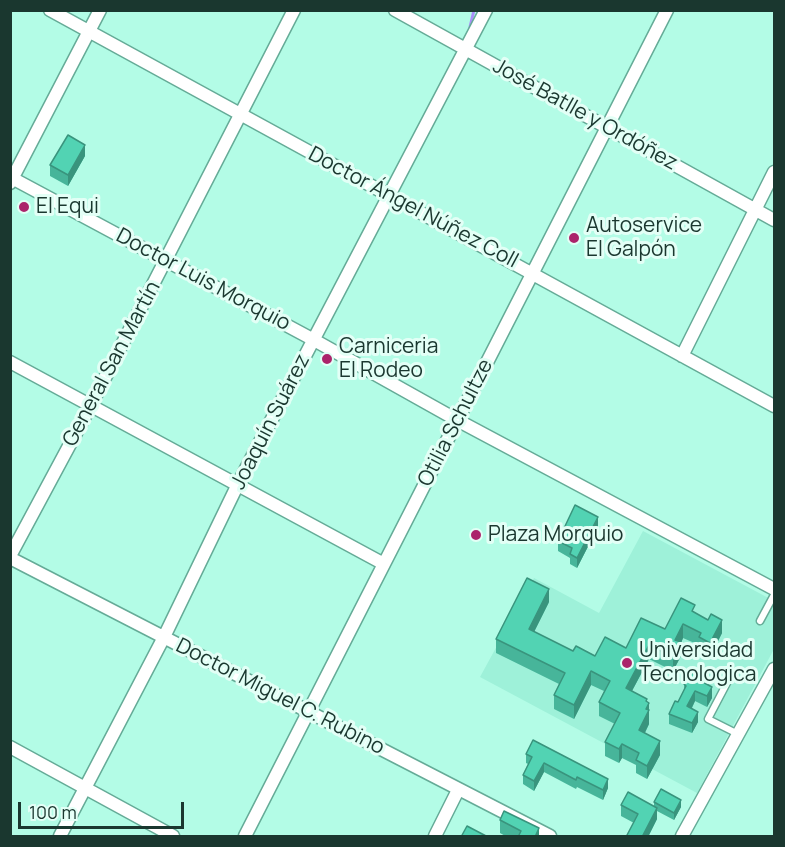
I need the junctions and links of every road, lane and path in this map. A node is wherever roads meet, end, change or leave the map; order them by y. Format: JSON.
{"nodes":[{"id":1,"x":50,"y":10,"type":"edge"},
{"id":2,"x":100,"y":10,"type":"edge"},
{"id":3,"x":294,"y":10,"type":"edge"},
{"id":4,"x":395,"y":10,"type":"edge"},
{"id":5,"x":486,"y":10,"type":"edge"},
{"id":6,"x":667,"y":10,"type":"edge"},
{"id":7,"x":89,"y":32,"type":"junction"},
{"id":8,"x":466,"y":49,"type":"junction"},
{"id":9,"x":240,"y":115,"type":"junction"},
{"id":10,"x":608,"y":129,"type":"junction"},
{"id":11,"x":774,"y":172,"type":"edge"},
{"id":12,"x":11,"y":180,"type":"edge"},
{"id":13,"x":390,"y":195,"type":"junction"},
{"id":14,"x":756,"y":210,"type":"junction"},
{"id":15,"x":774,"y":220,"type":"edge"},
{"id":16,"x":166,"y":260,"type":"junction"},
{"id":17,"x":533,"y":273,"type":"junction"},
{"id":18,"x":314,"y":340,"type":"junction"},
{"id":19,"x":682,"y":356,"type":"junction"},
{"id":20,"x":10,"y":362,"type":"edge"},
{"id":21,"x":91,"y":405,"type":"junction"},
{"id":22,"x":774,"y":406,"type":"edge"},
{"id":23,"x":457,"y":420,"type":"junction"},
{"id":24,"x":238,"y":484,"type":"junction"},
{"id":25,"x":10,"y":557,"type":"edge"},
{"id":26,"x":384,"y":564,"type":"junction"},
{"id":27,"x":774,"y":589,"type":"edge"},
{"id":28,"x":774,"y":595,"type":"edge"},
{"id":29,"x":760,"y":621,"type":"dead end"},
{"id":30,"x":164,"y":637,"type":"junction"},
{"id":31,"x":774,"y":669,"type":"edge"},
{"id":32,"x":729,"y":679,"type":"dead end"},
{"id":33,"x":310,"y":711,"type":"junction"},
{"id":34,"x":738,"y":734,"type":"junction"},
{"id":35,"x":10,"y":747,"type":"edge"},
{"id":36,"x":85,"y":789,"type":"junction"},
{"id":37,"x":458,"y":790,"type":"junction"},
{"id":38,"x":548,"y":836,"type":"edge"},
{"id":39,"x":60,"y":837,"type":"edge"},
{"id":40,"x":173,"y":837,"type":"edge"},
{"id":41,"x":246,"y":837,"type":"edge"},
{"id":42,"x":435,"y":837,"type":"edge"},
{"id":43,"x":682,"y":837,"type":"edge"}],
"edges":[{"from":1,"to":7,"type":"street","name":"Doctor Ángel Núñez Coll"},
{"from":2,"to":7,"type":"street"},
{"from":3,"to":9,"type":"street","name":"General San Martín"},
{"from":4,"to":8,"type":"street","name":"José Batlle y Ordóñez"},
{"from":5,"to":8,"type":"street","name":"Joaquín Suárez"},
{"from":6,"to":10,"type":"street","name":"Otilia Schultze"},
{"from":7,"to":9,"type":"street","name":"Doctor Ángel Núñez Coll"},
{"from":7,"to":12,"type":"street"},
{"from":8,"to":10,"type":"street","name":"José Batlle y Ordóñez"},
{"from":8,"to":13,"type":"street","name":"Joaquín Suárez"},
{"from":9,"to":13,"type":"street","name":"Doctor Ángel Núñez Coll"},
{"from":9,"to":16,"type":"street","name":"General San Martín"},
{"from":10,"to":14,"type":"street","name":"José Batlle y Ordóñez"},
{"from":10,"to":17,"type":"street","name":"Otilia Schultze"},
{"from":11,"to":14,"type":"street"},
{"from":12,"to":16,"type":"street","name":"Doctor Luis Morquio"},
{"from":13,"to":17,"type":"street","name":"Doctor Ángel Núñez Coll"},
{"from":13,"to":18,"type":"street","name":"Joaquín Suárez"},
{"from":14,"to":15,"type":"street","name":"José Batlle y Ordóñez"},
{"from":14,"to":19,"type":"street"},
{"from":16,"to":18,"type":"street","name":"Doctor Luis Morquio"},
{"from":16,"to":21,"type":"street","name":"General San Martín"},
{"from":17,"to":19,"type":"street","name":"Doctor Ángel Núñez Coll"},
{"from":17,"to":23,"type":"street","name":"Otilia Schultze"},
{"from":18,"to":23,"type":"street","name":"Doctor Luis Morquio"},
{"from":18,"to":24,"type":"street","name":"Joaquín Suárez"},
{"from":19,"to":22,"type":"street","name":"Doctor Ángel Núñez Coll"},
{"from":20,"to":21,"type":"street"},
{"from":21,"to":24,"type":"street"},
{"from":21,"to":25,"type":"street","name":"General San Martín"},
{"from":23,"to":26,"type":"street","name":"Otilia Schultze"},
{"from":23,"to":27,"type":"street","name":"Doctor Luis Morquio"},
{"from":24,"to":26,"type":"street"},
{"from":24,"to":30,"type":"street","name":"Joaquín Suárez"},
{"from":25,"to":30,"type":"street","name":"Doctor Miguel C. Rubino"},
{"from":26,"to":33,"type":"street","name":"Otilia Schultze"},
{"from":28,"to":29,"type":"lane"},
{"from":30,"to":33,"type":"street","name":"Doctor Miguel C. Rubino"},
{"from":30,"to":36,"type":"street","name":"Joaquín Suárez"},
{"from":31,"to":34,"type":"street"},
{"from":32,"to":34,"type":"lane"},
{"from":33,"to":37,"type":"street","name":"Doctor Miguel C. Rubino"},
{"from":33,"to":41,"type":"street","name":"Otilia Schultze"},
{"from":34,"to":43,"type":"street"},
{"from":35,"to":36,"type":"street"},
{"from":36,"to":39,"type":"street","name":"Joaquín Suárez"},
{"from":36,"to":40,"type":"street"},
{"from":37,"to":38,"type":"street","name":"Doctor Miguel C. Rubino"},
{"from":37,"to":42,"type":"street"}]}
